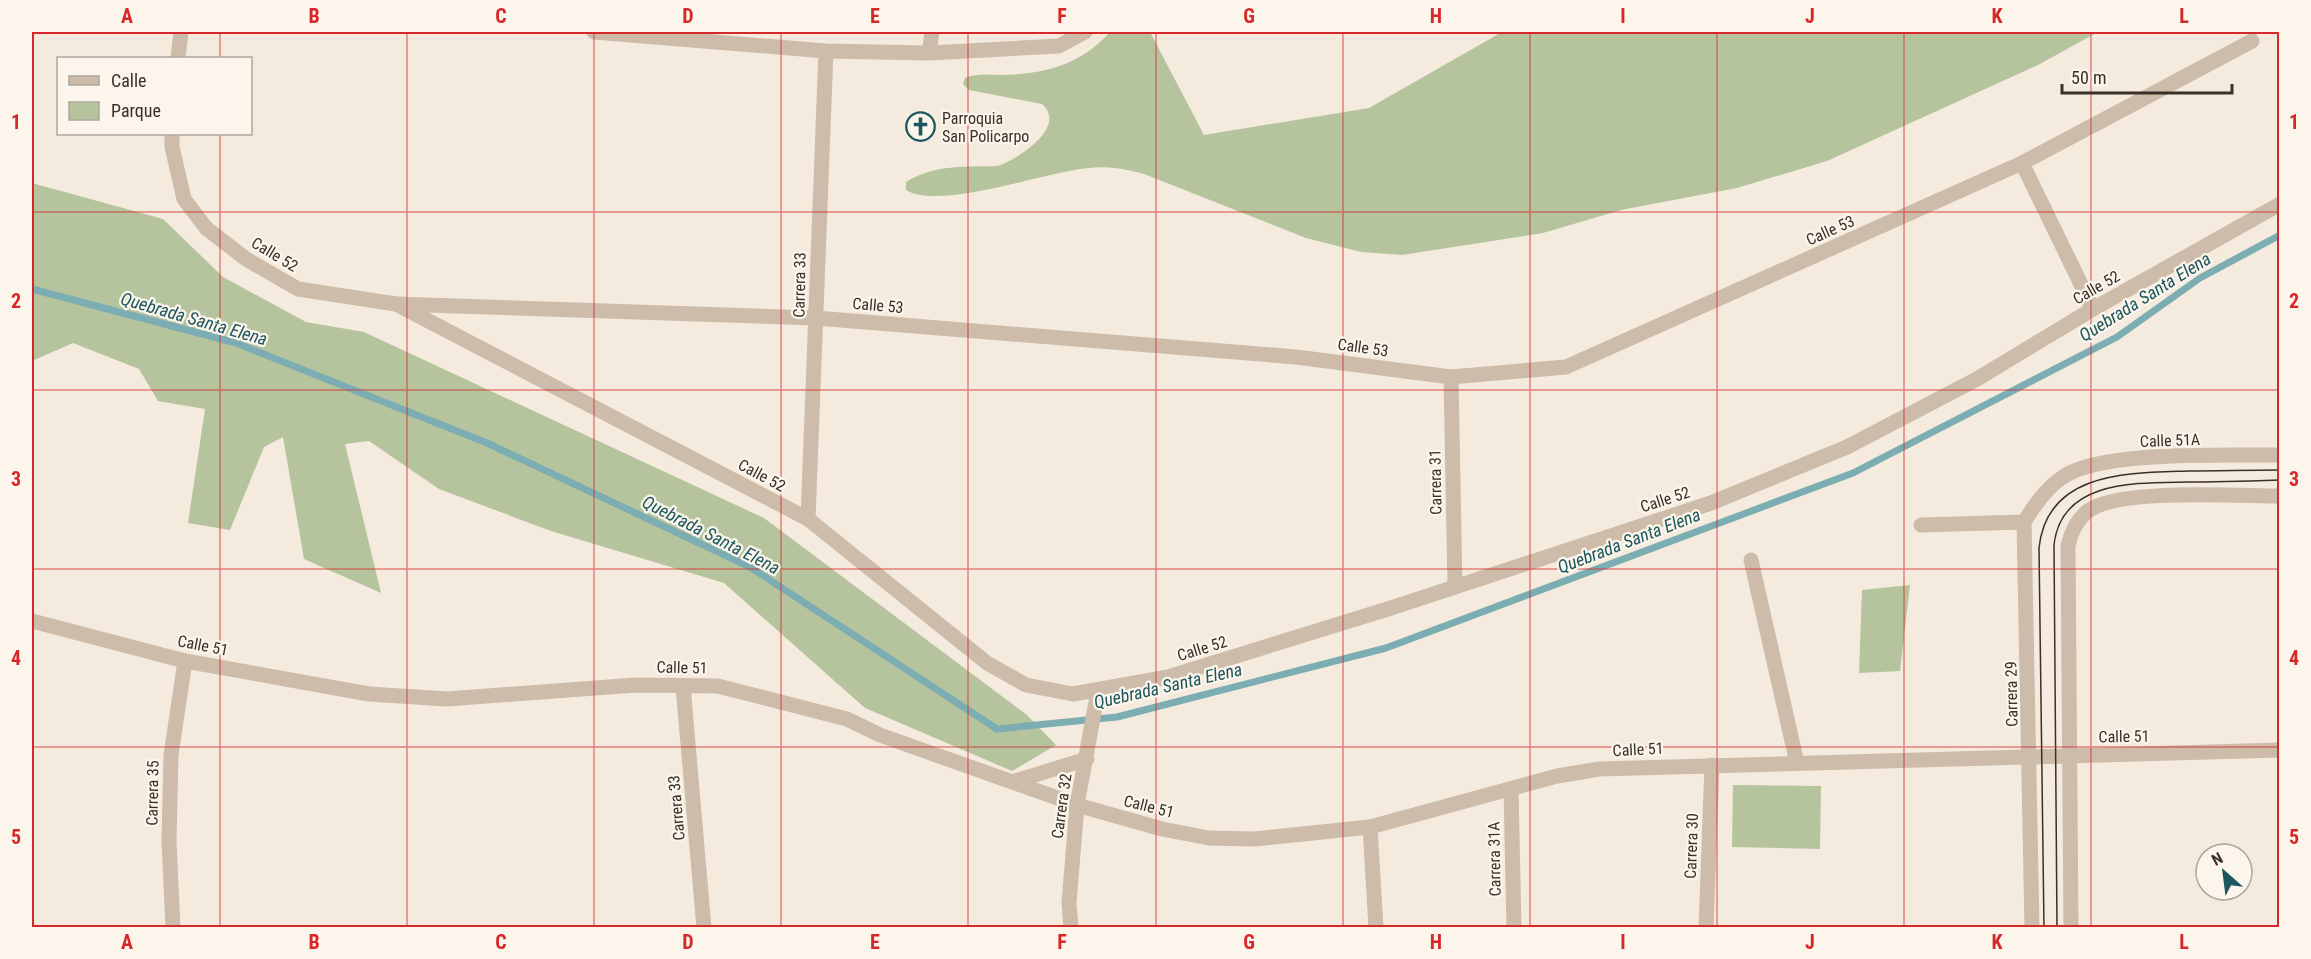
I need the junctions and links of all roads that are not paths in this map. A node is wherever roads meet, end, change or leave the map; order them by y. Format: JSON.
{"nodes":[{"id":1,"x":181,"y":32,"type":"edge"},
{"id":2,"x":594,"y":32,"type":"edge"},
{"id":3,"x":932,"y":32,"type":"edge"},
{"id":4,"x":1085,"y":32,"type":"edge"},
{"id":5,"x":2252,"y":41,"type":"dead end"},
{"id":6,"x":826,"y":51,"type":"junction"},
{"id":7,"x":929,"y":53,"type":"junction"},
{"id":8,"x":178,"y":57,"type":"edge"},
{"id":9,"x":172,"y":135,"type":"edge"},
{"id":10,"x":2022,"y":163,"type":"junction"},
{"id":11,"x":2280,"y":204,"type":"edge"},
{"id":12,"x":396,"y":304,"type":"junction"},
{"id":13,"x":2093,"y":309,"type":"junction"},
{"id":14,"x":816,"y":318,"type":"junction"},
{"id":15,"x":1451,"y":377,"type":"junction"},
{"id":16,"x":2280,"y":455,"type":"edge"},
{"id":17,"x":2280,"y":496,"type":"edge"},
{"id":18,"x":808,"y":519,"type":"junction"},
{"id":19,"x":2024,"y":522,"type":"junction"},
{"id":20,"x":1921,"y":525,"type":"dead end"},
{"id":21,"x":1750,"y":560,"type":"dead end"},
{"id":22,"x":1455,"y":587,"type":"junction"},
{"id":23,"x":32,"y":621,"type":"edge"},
{"id":24,"x":185,"y":661,"type":"junction"},
{"id":25,"x":683,"y":686,"type":"junction"},
{"id":26,"x":1098,"y":691,"type":"junction"},
{"id":27,"x":2280,"y":750,"type":"edge"},
{"id":28,"x":2070,"y":755,"type":"junction"},
{"id":29,"x":2030,"y":756,"type":"junction"},
{"id":30,"x":1087,"y":757,"type":"junction"},
{"id":31,"x":1797,"y":762,"type":"junction"},
{"id":32,"x":1712,"y":765,"type":"junction"},
{"id":33,"x":1012,"y":782,"type":"junction"},
{"id":34,"x":1511,"y":789,"type":"junction"},
{"id":35,"x":1077,"y":805,"type":"junction"},
{"id":36,"x":1370,"y":827,"type":"junction"},
{"id":37,"x":173,"y":927,"type":"edge"},
{"id":38,"x":704,"y":927,"type":"edge"},
{"id":39,"x":1071,"y":927,"type":"edge"},
{"id":40,"x":1376,"y":927,"type":"edge"},
{"id":41,"x":1514,"y":927,"type":"edge"},
{"id":42,"x":1706,"y":927,"type":"edge"},
{"id":43,"x":2032,"y":927,"type":"edge"},
{"id":44,"x":2071,"y":927,"type":"edge"}],
"edges":[{"from":1,"to":8,"type":"street"},
{"from":2,"to":6,"type":"street"},
{"from":3,"to":7,"type":"street"},
{"from":4,"to":7,"type":"street"},
{"from":5,"to":10,"type":"street","name":"Calle 53"},
{"from":6,"to":7,"type":"street"},
{"from":6,"to":14,"type":"street","name":"Carrera 33"},
{"from":9,"to":12,"type":"street","name":"Calle 52"},
{"from":10,"to":13,"type":"street"},
{"from":10,"to":15,"type":"street","name":"Calle 53"},
{"from":11,"to":13,"type":"street","name":"Calle 52"},
{"from":12,"to":14,"type":"street","name":"Calle 53"},
{"from":12,"to":18,"type":"street","name":"Calle 52"},
{"from":13,"to":22,"type":"street","name":"Calle 52"},
{"from":14,"to":15,"type":"street","name":"Calle 53"},
{"from":14,"to":18,"type":"street","name":"Carrera 33"},
{"from":15,"to":22,"type":"street","name":"Carrera 31"},
{"from":16,"to":19,"type":"street","name":"Calle 51A"},
{"from":17,"to":28,"type":"street"},
{"from":18,"to":26,"type":"street","name":"Calle 52"},
{"from":19,"to":20,"type":"street"},
{"from":19,"to":29,"type":"street","name":"Carrera 29"},
{"from":21,"to":31,"type":"street"},
{"from":22,"to":26,"type":"street","name":"Calle 52"},
{"from":23,"to":24,"type":"street","name":"Calle 51"},
{"from":24,"to":25,"type":"street","name":"Calle 51"},
{"from":24,"to":37,"type":"street","name":"Carrera 35"},
{"from":25,"to":33,"type":"street","name":"Calle 51"},
{"from":25,"to":38,"type":"street","name":"Carrera 33"},
{"from":26,"to":30,"type":"street","name":"Carrera 32"},
{"from":27,"to":28,"type":"street","name":"Calle 51"},
{"from":28,"to":29,"type":"street","name":"Calle 51"},
{"from":28,"to":44,"type":"street"},
{"from":29,"to":31,"type":"street","name":"Calle 51"},
{"from":29,"to":43,"type":"street","name":"Carrera 29"},
{"from":30,"to":33,"type":"street"},
{"from":30,"to":35,"type":"street","name":"Carrera 32"},
{"from":31,"to":32,"type":"street","name":"Calle 51"},
{"from":32,"to":34,"type":"street","name":"Calle 51"},
{"from":32,"to":42,"type":"street","name":"Carrera 30"},
{"from":33,"to":35,"type":"street","name":"Calle 51"},
{"from":34,"to":36,"type":"street","name":"Calle 51"},
{"from":34,"to":41,"type":"street","name":"Carrera 31A"},
{"from":35,"to":36,"type":"street","name":"Calle 51"},
{"from":35,"to":39,"type":"street","name":"Carrera 32"},
{"from":36,"to":40,"type":"street"}]}
